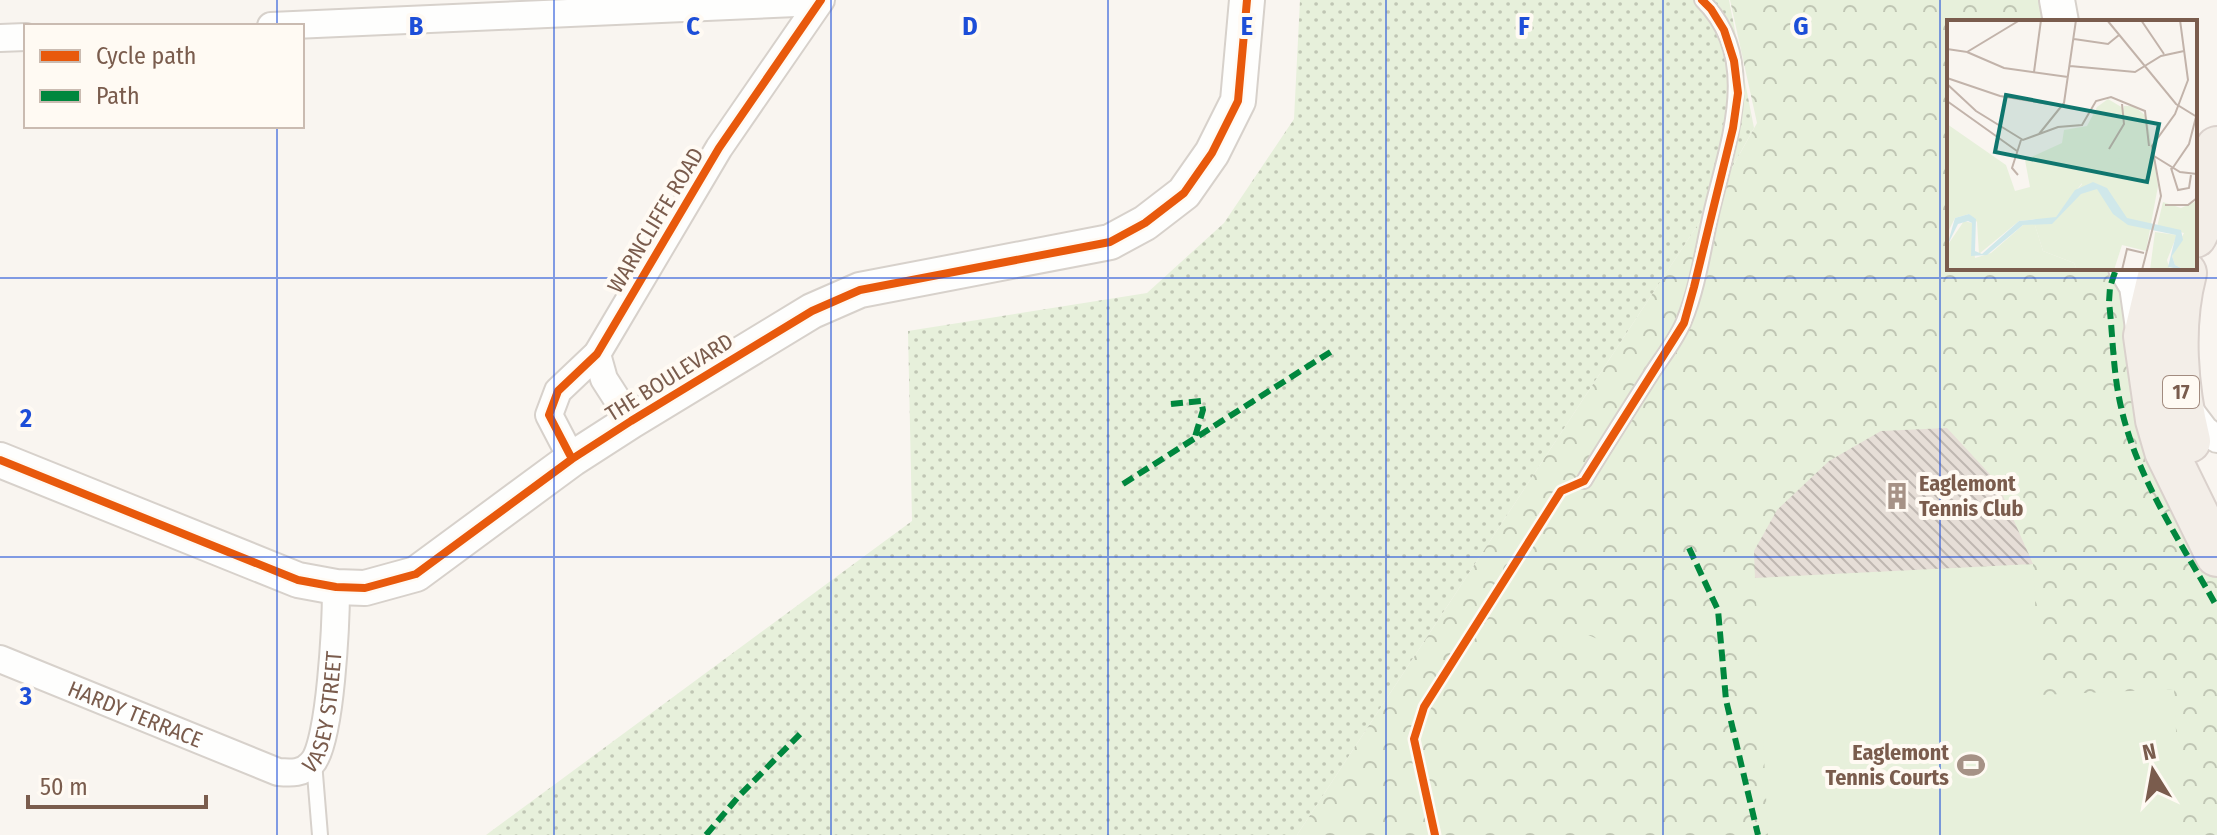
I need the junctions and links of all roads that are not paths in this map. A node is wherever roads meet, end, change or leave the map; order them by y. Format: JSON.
{"nodes":[{"id":1,"x":1247,"y":0,"type":"edge"},
{"id":2,"x":1702,"y":0,"type":"edge"},
{"id":3,"x":2057,"y":0,"type":"edge"},
{"id":4,"x":820,"y":1,"type":"edge"},
{"id":5,"x":2061,"y":20,"type":"edge"},
{"id":6,"x":304,"y":24,"type":"edge"},
{"id":7,"x":24,"y":37,"type":"edge"},
{"id":8,"x":0,"y":38,"type":"edge"},
{"id":9,"x":2217,"y":148,"type":"edge"},
{"id":10,"x":2197,"y":184,"type":"edge"},
{"id":11,"x":2217,"y":192,"type":"edge"},
{"id":12,"x":2197,"y":232,"type":"edge"},
{"id":13,"x":2127,"y":270,"type":"edge"},
{"id":14,"x":2161,"y":270,"type":"edge"},
{"id":15,"x":2186,"y":270,"type":"edge"},
{"id":16,"x":2145,"y":336,"type":"junction"},
{"id":17,"x":597,"y":354,"type":"junction"},
{"id":18,"x":2182,"y":399,"type":"junction"},
{"id":19,"x":631,"y":421,"type":"junction"},
{"id":20,"x":2217,"y":439,"type":"edge"},
{"id":21,"x":572,"y":459,"type":"junction"},
{"id":22,"x":0,"y":460,"type":"edge"},
{"id":23,"x":1584,"y":481,"type":"dead end"},
{"id":24,"x":2217,"y":510,"type":"edge"},
{"id":25,"x":2217,"y":555,"type":"edge"},
{"id":26,"x":336,"y":587,"type":"junction"},
{"id":27,"x":0,"y":659,"type":"edge"},
{"id":28,"x":314,"y":762,"type":"junction"},
{"id":29,"x":320,"y":835,"type":"edge"}],
"edges":[{"from":1,"to":19,"type":"street","name":"THE BOULEVARD"},
{"from":2,"to":23,"type":"lane"},
{"from":3,"to":5,"type":"street"},
{"from":4,"to":6,"type":"street"},
{"from":4,"to":17,"type":"street","name":"WARNCLIFFE ROAD"},
{"from":7,"to":8,"type":"street"},
{"from":9,"to":10,"type":"main road"},
{"from":11,"to":12,"type":"main road"},
{"from":13,"to":16,"type":"street"},
{"from":14,"to":16,"type":"main road","number":"17"},
{"from":15,"to":18,"type":"main road","number":"17"},
{"from":16,"to":25,"type":"main road","number":"17"},
{"from":17,"to":19,"type":"street"},
{"from":17,"to":21,"type":"street","name":"WARNCLIFFE ROAD"},
{"from":18,"to":20,"type":"street"},
{"from":18,"to":24,"type":"main road","number":"17"},
{"from":19,"to":21,"type":"street","name":"THE BOULEVARD"},
{"from":21,"to":26,"type":"street","name":"THE BOULEVARD"},
{"from":22,"to":26,"type":"street","name":"THE BOULEVARD"},
{"from":26,"to":28,"type":"street","name":"VASEY STREET"},
{"from":27,"to":28,"type":"street","name":"HARDY TERRACE"},
{"from":28,"to":29,"type":"lane","name":"VASEY STREET"}]}
